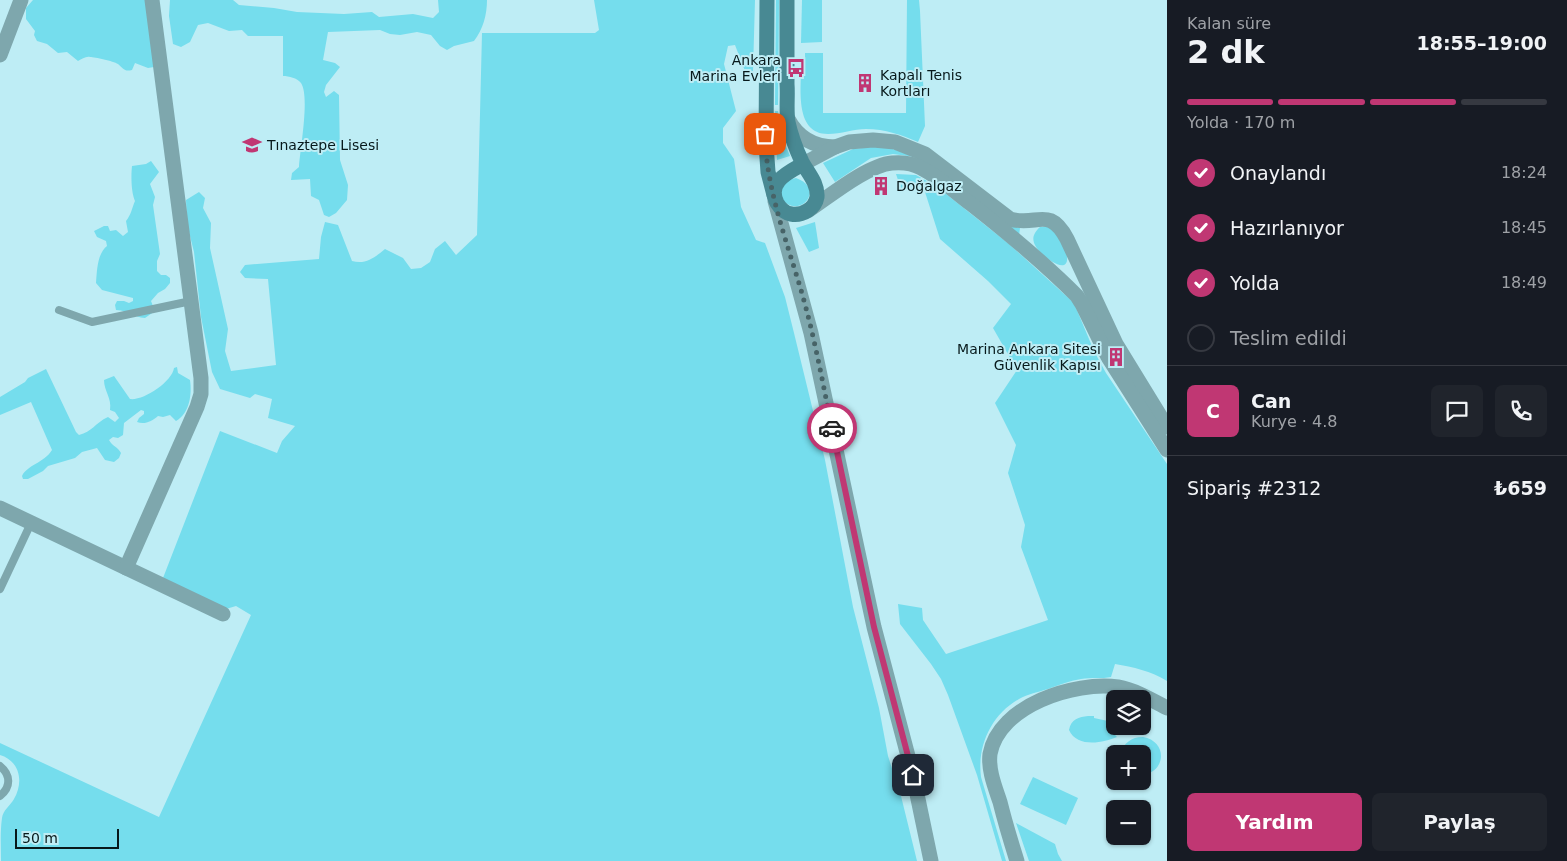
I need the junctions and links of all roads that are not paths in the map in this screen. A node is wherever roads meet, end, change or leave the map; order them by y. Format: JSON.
{"nodes":[{"id":1,"x":21,"y":0,"type":"edge"},
{"id":2,"x":152,"y":0,"type":"edge"},
{"id":3,"x":767,"y":0,"type":"edge"},
{"id":4,"x":787,"y":0,"type":"edge"},
{"id":5,"x":0,"y":55,"type":"edge"},
{"id":6,"x":788,"y":119,"type":"junction"},
{"id":7,"x":835,"y":147,"type":"junction"},
{"id":8,"x":803,"y":164,"type":"junction"},
{"id":9,"x":775,"y":201,"type":"junction"},
{"id":10,"x":807,"y":211,"type":"junction"},
{"id":11,"x":1036,"y":220,"type":"junction"},
{"id":12,"x":786,"y":239,"type":"junction"},
{"id":13,"x":1028,"y":250,"type":"junction"},
{"id":14,"x":1074,"y":253,"type":"junction"},
{"id":15,"x":1051,"y":271,"type":"junction"},
{"id":16,"x":191,"y":301,"type":"junction"},
{"id":17,"x":59,"y":310,"type":"dead end"},
{"id":18,"x":1167,"y":427,"type":"edge"},
{"id":19,"x":1167,"y":450,"type":"edge"},
{"id":20,"x":0,"y":508,"type":"edge"},
{"id":21,"x":31,"y":523,"type":"junction"},
{"id":22,"x":126,"y":568,"type":"junction"},
{"id":23,"x":0,"y":589,"type":"edge"},
{"id":24,"x":223,"y":614,"type":"dead end"},
{"id":25,"x":1167,"y":708,"type":"edge"},
{"id":26,"x":0,"y":766,"type":"edge"},
{"id":27,"x":0,"y":796,"type":"edge"},
{"id":28,"x":932,"y":861,"type":"edge"},
{"id":29,"x":1017,"y":861,"type":"edge"}],
"edges":[{"from":1,"to":5,"type":"street"},
{"from":2,"to":16,"type":"street"},
{"from":3,"to":9,"type":"street"},
{"from":4,"to":6,"type":"street"},
{"from":6,"to":7,"type":"street"},
{"from":6,"to":8,"type":"street"},
{"from":7,"to":8,"type":"street"},
{"from":7,"to":11,"type":"street"},
{"from":8,"to":9,"type":"street"},
{"from":8,"to":10,"type":"street"},
{"from":9,"to":10,"type":"street"},
{"from":9,"to":12,"type":"street"},
{"from":10,"to":12,"type":"street"},
{"from":10,"to":13,"type":"street"},
{"from":11,"to":13,"type":"street"},
{"from":11,"to":14,"type":"street"},
{"from":12,"to":28,"type":"street"},
{"from":13,"to":15,"type":"street"},
{"from":14,"to":15,"type":"street"},
{"from":14,"to":18,"type":"street"},
{"from":15,"to":19,"type":"street"},
{"from":16,"to":17,"type":"lane"},
{"from":16,"to":22,"type":"street"},
{"from":20,"to":21,"type":"street"},
{"from":21,"to":22,"type":"street"},
{"from":21,"to":23,"type":"lane"},
{"from":22,"to":24,"type":"street"},
{"from":25,"to":29,"type":"street"},
{"from":26,"to":27,"type":"lane"}]}
